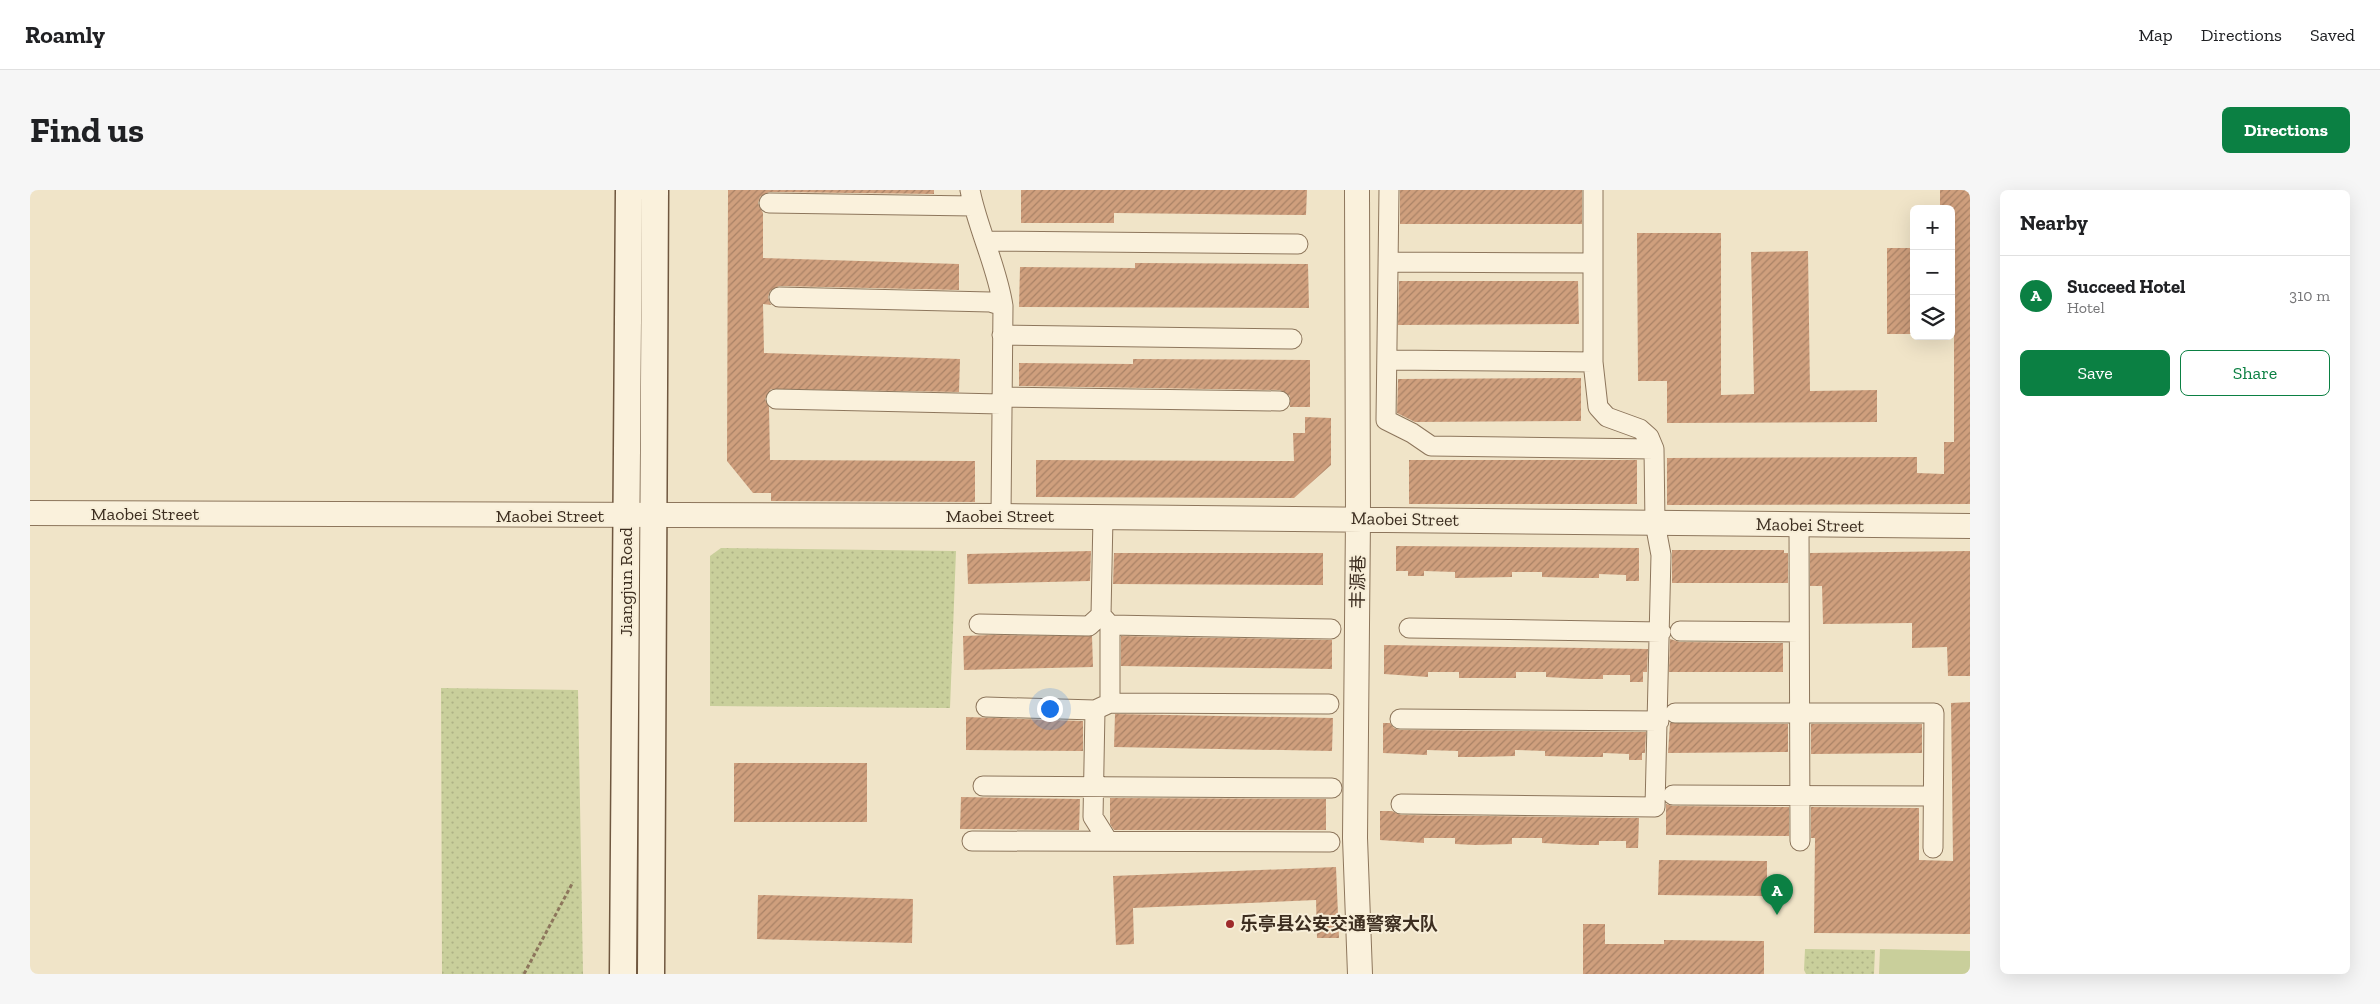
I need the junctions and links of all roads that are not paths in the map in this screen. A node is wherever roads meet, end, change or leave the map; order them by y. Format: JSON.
{"nodes":[{"id":1,"x":629,"y":190,"type":"edge"},
{"id":2,"x":655,"y":190,"type":"edge"},
{"id":3,"x":1357,"y":190,"type":"edge"},
{"id":4,"x":1389,"y":190,"type":"edge"},
{"id":5,"x":1593,"y":190,"type":"edge"},
{"id":6,"x":972,"y":198,"type":"edge"},
{"id":7,"x":769,"y":203,"type":"dead end"},
{"id":8,"x":986,"y":241,"type":"junction"},
{"id":9,"x":1298,"y":244,"type":"dead end"},
{"id":10,"x":1389,"y":262,"type":"junction"},
{"id":11,"x":1593,"y":263,"type":"junction"},
{"id":12,"x":779,"y":297,"type":"dead end"},
{"id":13,"x":1003,"y":306,"type":"junction"},
{"id":14,"x":1002,"y":336,"type":"junction"},
{"id":15,"x":1292,"y":339,"type":"dead end"},
{"id":16,"x":1388,"y":360,"type":"junction"},
{"id":17,"x":1593,"y":362,"type":"junction"},
{"id":18,"x":776,"y":399,"type":"dead end"},
{"id":19,"x":1002,"y":401,"type":"junction"},
{"id":20,"x":1280,"y":401,"type":"dead end"},
{"id":21,"x":1654,"y":449,"type":"junction"},
{"id":22,"x":30,"y":513,"type":"edge"},
{"id":23,"x":626,"y":516,"type":"junction"},
{"id":24,"x":652,"y":516,"type":"junction"},
{"id":25,"x":1001,"y":516,"type":"junction"},
{"id":26,"x":1103,"y":517,"type":"junction"},
{"id":27,"x":1358,"y":518,"type":"junction"},
{"id":28,"x":1655,"y":523,"type":"junction"},
{"id":29,"x":1799,"y":525,"type":"junction"},
{"id":30,"x":1970,"y":526,"type":"edge"},
{"id":31,"x":1106,"y":620,"type":"junction"},
{"id":32,"x":978,"y":624,"type":"dead end"},
{"id":33,"x":1409,"y":628,"type":"dead end"},
{"id":34,"x":1331,"y":629,"type":"dead end"},
{"id":35,"x":1680,"y":631,"type":"dead end"},
{"id":36,"x":1660,"y":632,"type":"junction"},
{"id":37,"x":1799,"y":632,"type":"junction"},
{"id":38,"x":1329,"y":704,"type":"dead end"},
{"id":39,"x":1102,"y":706,"type":"junction"},
{"id":40,"x":986,"y":708,"type":"dead end"},
{"id":41,"x":1799,"y":712,"type":"junction"},
{"id":42,"x":1667,"y":717,"type":"junction"},
{"id":43,"x":1400,"y":719,"type":"dead end"},
{"id":44,"x":983,"y":786,"type":"dead end"},
{"id":45,"x":1094,"y":787,"type":"junction"},
{"id":46,"x":1332,"y":788,"type":"dead end"},
{"id":47,"x":1673,"y":795,"type":"dead end"},
{"id":48,"x":1800,"y":796,"type":"junction"},
{"id":49,"x":1934,"y":796,"type":"junction"},
{"id":50,"x":1401,"y":804,"type":"dead end"},
{"id":51,"x":972,"y":840,"type":"dead end"},
{"id":52,"x":1108,"y":841,"type":"junction"},
{"id":53,"x":1330,"y":842,"type":"dead end"},
{"id":54,"x":1800,"y":842,"type":"dead end"},
{"id":55,"x":1933,"y":848,"type":"dead end"},
{"id":56,"x":623,"y":974,"type":"edge"},
{"id":57,"x":651,"y":974,"type":"edge"},
{"id":58,"x":1360,"y":974,"type":"edge"}],
"edges":[{"from":1,"to":23,"type":"main road","name":"Jiangjun Road"},
{"from":2,"to":24,"type":"main road","name":"Jiangjun Road"},
{"from":3,"to":27,"type":"street","name":"丰源巷"},
{"from":4,"to":10,"type":"street"},
{"from":5,"to":11,"type":"street"},
{"from":6,"to":7,"type":"street"},
{"from":6,"to":8,"type":"street"},
{"from":8,"to":9,"type":"street"},
{"from":8,"to":13,"type":"street"},
{"from":10,"to":11,"type":"street"},
{"from":10,"to":16,"type":"street"},
{"from":11,"to":17,"type":"street"},
{"from":12,"to":13,"type":"street"},
{"from":13,"to":14,"type":"street"},
{"from":14,"to":15,"type":"street"},
{"from":14,"to":19,"type":"street"},
{"from":16,"to":17,"type":"street"},
{"from":16,"to":21,"type":"street"},
{"from":17,"to":21,"type":"street"},
{"from":18,"to":19,"type":"street"},
{"from":19,"to":20,"type":"street"},
{"from":19,"to":25,"type":"street"},
{"from":21,"to":28,"type":"street"},
{"from":22,"to":23,"type":"street","name":"Maobei Street"},
{"from":23,"to":24,"type":"street","name":"Maobei Street"},
{"from":23,"to":56,"type":"main road","name":"Jiangjun Road"},
{"from":24,"to":25,"type":"street","name":"Maobei Street"},
{"from":24,"to":57,"type":"main road","name":"Jiangjun Road"},
{"from":25,"to":26,"type":"street","name":"Maobei Street"},
{"from":26,"to":27,"type":"street","name":"Maobei Street"},
{"from":26,"to":31,"type":"street"},
{"from":27,"to":28,"type":"street","name":"Maobei Street"},
{"from":27,"to":58,"type":"street","name":"丰源巷"},
{"from":28,"to":29,"type":"street","name":"Maobei Street"},
{"from":28,"to":36,"type":"street"},
{"from":29,"to":30,"type":"street","name":"Maobei Street"},
{"from":29,"to":37,"type":"street"},
{"from":31,"to":32,"type":"street"},
{"from":31,"to":34,"type":"street"},
{"from":31,"to":39,"type":"street"},
{"from":33,"to":36,"type":"street"},
{"from":35,"to":37,"type":"street"},
{"from":36,"to":42,"type":"street"},
{"from":37,"to":41,"type":"street"},
{"from":38,"to":39,"type":"street"},
{"from":39,"to":40,"type":"street"},
{"from":39,"to":45,"type":"street"},
{"from":41,"to":42,"type":"street"},
{"from":41,"to":48,"type":"street"},
{"from":41,"to":49,"type":"street"},
{"from":42,"to":43,"type":"street"},
{"from":42,"to":50,"type":"street"},
{"from":44,"to":45,"type":"street"},
{"from":45,"to":46,"type":"street"},
{"from":45,"to":52,"type":"street"},
{"from":47,"to":48,"type":"street"},
{"from":48,"to":49,"type":"street"},
{"from":48,"to":54,"type":"street"},
{"from":49,"to":55,"type":"street"},
{"from":51,"to":52,"type":"street"},
{"from":52,"to":53,"type":"street"}]}
